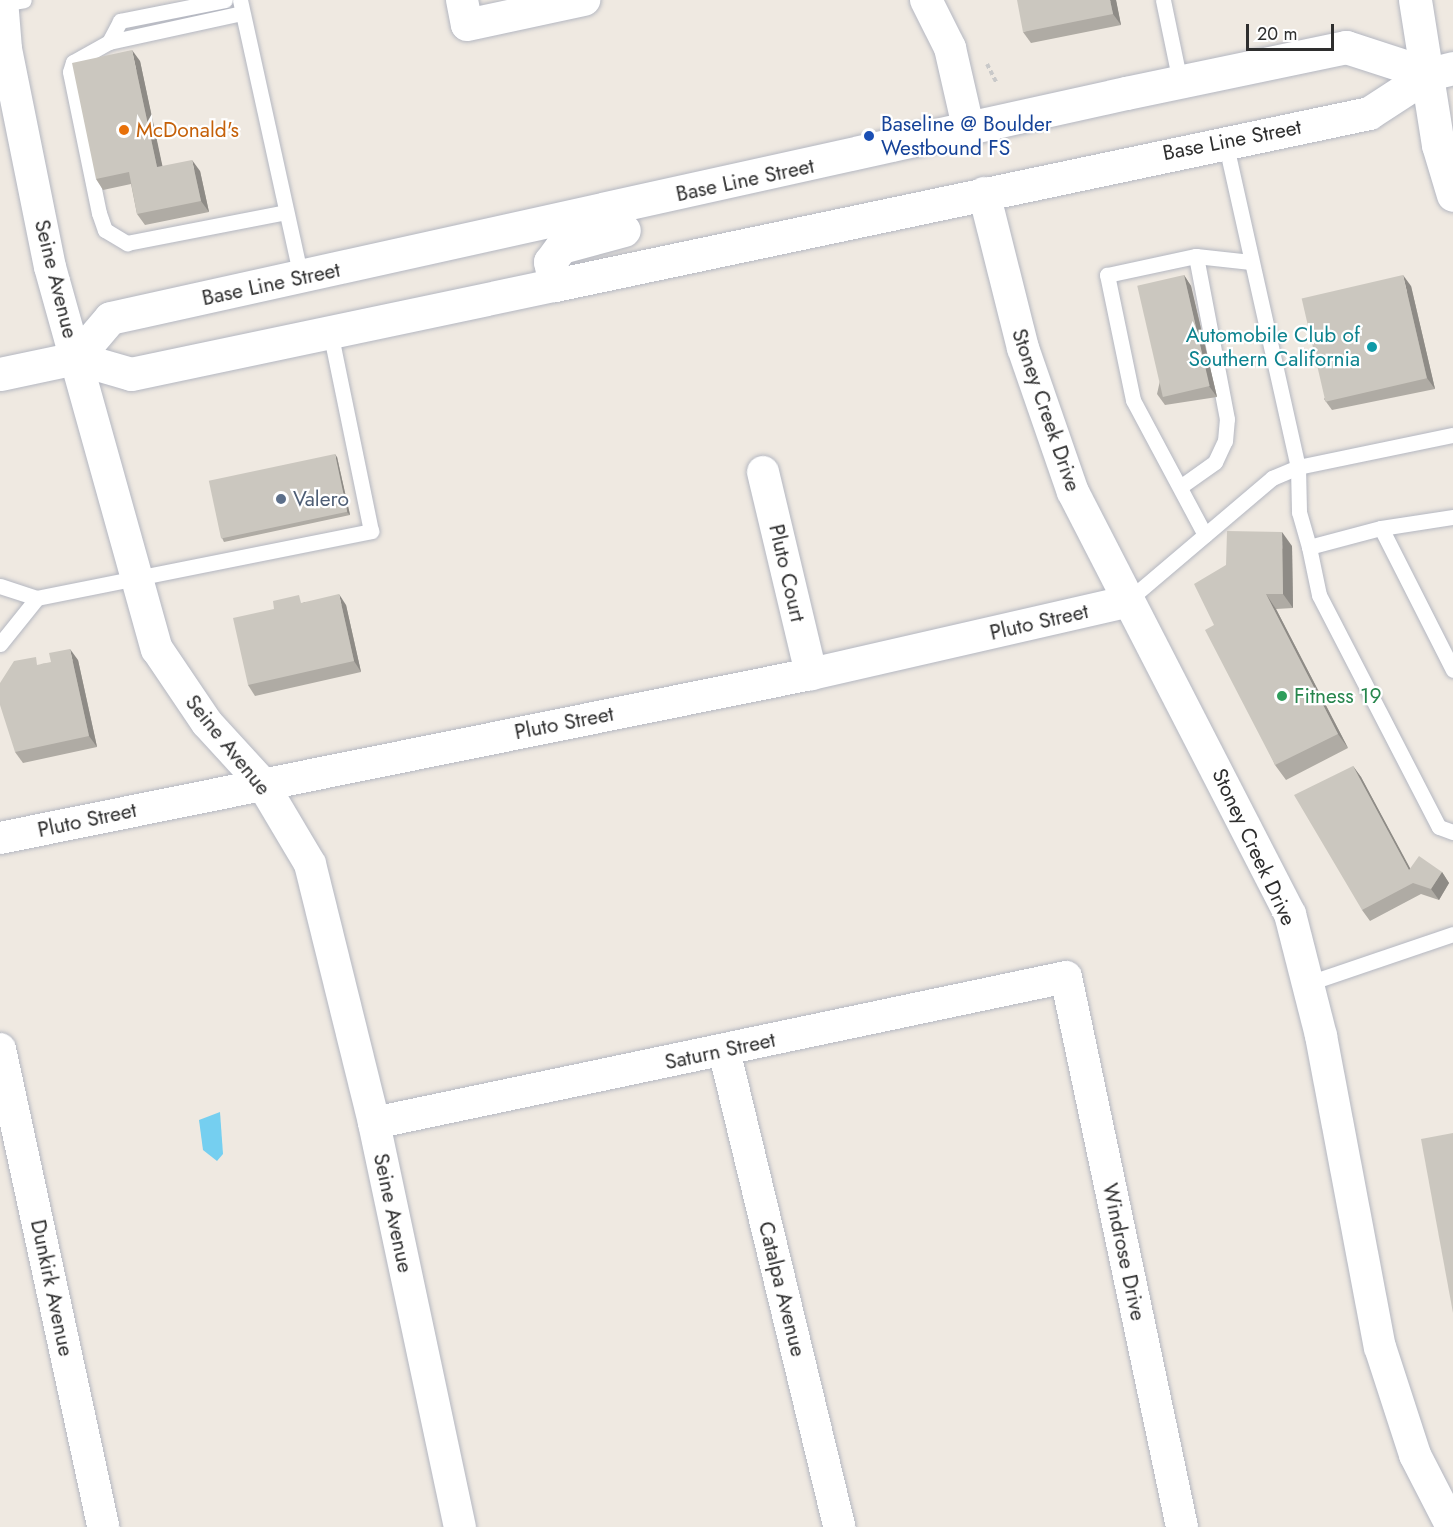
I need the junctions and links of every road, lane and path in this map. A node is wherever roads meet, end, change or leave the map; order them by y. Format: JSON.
{"nodes":[{"id":1,"x":225,"y":0,"type":"edge"},
{"id":2,"x":584,"y":0,"type":"edge"},
{"id":3,"x":926,"y":0,"type":"edge"},
{"id":4,"x":1163,"y":0,"type":"edge"},
{"id":5,"x":1415,"y":0,"type":"edge"},
{"id":6,"x":7,"y":2,"type":"edge"},
{"id":7,"x":241,"y":7,"type":"edge"},
{"id":8,"x":465,"y":12,"type":"edge"},
{"id":9,"x":109,"y":42,"type":"junction"},
{"id":10,"x":1441,"y":71,"type":"edge"},
{"id":11,"x":1180,"y":82,"type":"junction"},
{"id":12,"x":969,"y":131,"type":"junction"},
{"id":13,"x":1225,"y":141,"type":"junction"},
{"id":14,"x":729,"y":183,"type":"junction"},
{"id":15,"x":984,"y":193,"type":"junction"},
{"id":16,"x":1453,"y":195,"type":"edge"},
{"id":17,"x":286,"y":212,"type":"junction"},
{"id":18,"x":1196,"y":256,"type":"junction"},
{"id":19,"x":1251,"y":262,"type":"junction"},
{"id":20,"x":301,"y":277,"type":"junction"},
{"id":21,"x":555,"y":285,"type":"junction"},
{"id":22,"x":330,"y":332,"type":"junction"},
{"id":23,"x":76,"y":358,"type":"junction"},
{"id":24,"x":0,"y":374,"type":"edge"},
{"id":25,"x":1453,"y":435,"type":"edge"},
{"id":26,"x":1298,"y":467,"type":"junction"},
{"id":27,"x":763,"y":472,"type":"dead end"},
{"id":28,"x":1180,"y":487,"type":"junction"},
{"id":29,"x":1453,"y":517,"type":"edge"},
{"id":30,"x":1381,"y":528,"type":"junction"},
{"id":31,"x":1205,"y":535,"type":"junction"},
{"id":32,"x":1309,"y":547,"type":"junction"},
{"id":33,"x":135,"y":581,"type":"junction"},
{"id":34,"x":0,"y":586,"type":"edge"},
{"id":35,"x":37,"y":598,"type":"junction"},
{"id":36,"x":1126,"y":602,"type":"junction"},
{"id":37,"x":0,"y":644,"type":"edge"},
{"id":38,"x":1453,"y":670,"type":"edge"},
{"id":39,"x":811,"y":674,"type":"junction"},
{"id":40,"x":262,"y":783,"type":"junction"},
{"id":41,"x":1453,"y":832,"type":"edge"},
{"id":42,"x":0,"y":838,"type":"edge"},
{"id":43,"x":1453,"y":934,"type":"edge"},
{"id":44,"x":1066,"y":977,"type":"joint"},
{"id":45,"x":1309,"y":983,"type":"junction"},
{"id":46,"x":0,"y":1049,"type":"edge"},
{"id":47,"x":724,"y":1050,"type":"junction"},
{"id":48,"x":374,"y":1123,"type":"junction"},
{"id":49,"x":103,"y":1527,"type":"edge"},
{"id":50,"x":460,"y":1527,"type":"edge"},
{"id":51,"x":839,"y":1527,"type":"edge"},
{"id":52,"x":1182,"y":1527,"type":"edge"},
{"id":53,"x":1452,"y":1527,"type":"edge"}],
"edges":[{"from":1,"to":9,"type":"lane"},
{"from":2,"to":8,"type":"street"},
{"from":3,"to":12,"type":"street"},
{"from":4,"to":11,"type":"lane"},
{"from":5,"to":10,"type":"main road"},
{"from":6,"to":23,"type":"street","name":"Seine Avenue"},
{"from":7,"to":9,"type":"lane"},
{"from":7,"to":17,"type":"lane"},
{"from":9,"to":17,"type":"lane"},
{"from":10,"to":11,"type":"main road","name":"Base Line Street"},
{"from":10,"to":13,"type":"main road","name":"Base Line Street"},
{"from":10,"to":16,"type":"main road"},
{"from":11,"to":12,"type":"main road","name":"Base Line Street"},
{"from":12,"to":14,"type":"main road","name":"Base Line Street"},
{"from":13,"to":15,"type":"main road","name":"Base Line Street"},
{"from":13,"to":19,"type":"lane"},
{"from":14,"to":20,"type":"main road","name":"Base Line Street"},
{"from":14,"to":21,"type":"main road"},
{"from":15,"to":21,"type":"main road","name":"Base Line Street"},
{"from":15,"to":36,"type":"street","name":"Stoney Creek Drive"},
{"from":17,"to":20,"type":"lane"},
{"from":18,"to":19,"type":"lane"},
{"from":18,"to":28,"type":"lane"},
{"from":18,"to":28,"type":"lane"},
{"from":19,"to":26,"type":"lane"},
{"from":20,"to":23,"type":"main road","name":"Base Line Street"},
{"from":21,"to":22,"type":"main road","name":"Base Line Street"},
{"from":22,"to":23,"type":"main road","name":"Base Line Street"},
{"from":22,"to":33,"type":"lane"},
{"from":23,"to":24,"type":"main road","name":"Base Line Street"},
{"from":23,"to":33,"type":"street","name":"Seine Avenue"},
{"from":25,"to":26,"type":"lane"},
{"from":26,"to":31,"type":"lane"},
{"from":26,"to":32,"type":"lane"},
{"from":27,"to":39,"type":"street","name":"Pluto Court"},
{"from":28,"to":31,"type":"lane"},
{"from":29,"to":30,"type":"lane"},
{"from":30,"to":32,"type":"lane"},
{"from":30,"to":38,"type":"lane"},
{"from":31,"to":36,"type":"lane"},
{"from":32,"to":41,"type":"lane"},
{"from":33,"to":35,"type":"lane"},
{"from":33,"to":40,"type":"street","name":"Seine Avenue"},
{"from":34,"to":35,"type":"lane"},
{"from":35,"to":37,"type":"lane"},
{"from":36,"to":39,"type":"street","name":"Pluto Street"},
{"from":36,"to":45,"type":"street","name":"Stoney Creek Drive"},
{"from":39,"to":40,"type":"street","name":"Pluto Street"},
{"from":40,"to":42,"type":"street","name":"Pluto Street"},
{"from":40,"to":48,"type":"street","name":"Seine Avenue"},
{"from":43,"to":45,"type":"lane"},
{"from":44,"to":47,"type":"street","name":"Saturn Street"},
{"from":44,"to":52,"type":"street","name":"Windrose Drive"},
{"from":45,"to":53,"type":"street","name":"Stoney Creek Drive"},
{"from":46,"to":49,"type":"street","name":"Dunkirk Avenue"},
{"from":47,"to":48,"type":"street","name":"Saturn Street"},
{"from":47,"to":51,"type":"street","name":"Catalpa Avenue"},
{"from":48,"to":50,"type":"street","name":"Seine Avenue"}]}
